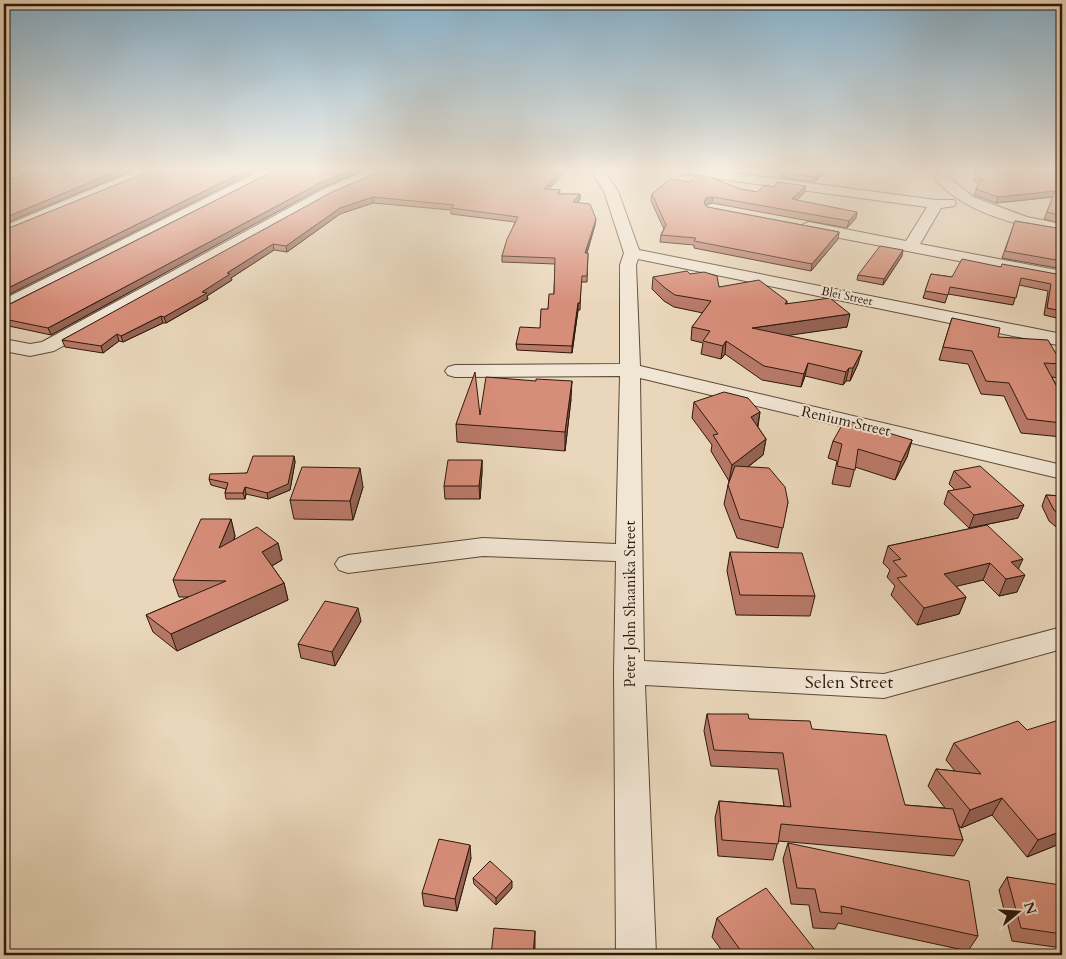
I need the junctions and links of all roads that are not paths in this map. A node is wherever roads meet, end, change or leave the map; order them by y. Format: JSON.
{"nodes":[{"id":1,"x":45,"y":214,"type":"edge"},
{"id":2,"x":186,"y":214,"type":"edge"},
{"id":3,"x":289,"y":214,"type":"edge"},
{"id":4,"x":619,"y":214,"type":"edge"},
{"id":5,"x":930,"y":214,"type":"edge"},
{"id":6,"x":1004,"y":214,"type":"edge"},
{"id":7,"x":796,"y":225,"type":"edge"},
{"id":8,"x":1062,"y":229,"type":"edge"},
{"id":9,"x":4,"y":231,"type":"edge"},
{"id":10,"x":911,"y":246,"type":"junction"},
{"id":11,"x":632,"y":253,"type":"junction"},
{"id":12,"x":1062,"y":276,"type":"edge"},
{"id":13,"x":4,"y":306,"type":"edge"},
{"id":14,"x":1062,"y":340,"type":"edge"},
{"id":15,"x":4,"y":345,"type":"edge"},
{"id":16,"x":630,"y":370,"type":"junction"},
{"id":17,"x":456,"y":371,"type":"dead end"},
{"id":18,"x":1062,"y":472,"type":"edge"},
{"id":19,"x":630,"y":553,"type":"junction"},
{"id":20,"x":348,"y":564,"type":"dead end"},
{"id":21,"x":1062,"y":638,"type":"edge"},
{"id":22,"x":629,"y":672,"type":"junction"},
{"id":23,"x":636,"y":955,"type":"edge"}],
"edges":[{"from":1,"to":9,"type":"street"},
{"from":2,"to":13,"type":"street"},
{"from":3,"to":15,"type":"street"},
{"from":4,"to":11,"type":"street"},
{"from":5,"to":10,"type":"street"},
{"from":6,"to":8,"type":"street"},
{"from":7,"to":10,"type":"street"},
{"from":10,"to":12,"type":"street"},
{"from":11,"to":14,"type":"street","name":"Blei Street"},
{"from":11,"to":16,"type":"street","name":"Peter John Shaanika Street"},
{"from":16,"to":17,"type":"street","name":"Renium Street"},
{"from":16,"to":18,"type":"street","name":"Renium Street"},
{"from":16,"to":19,"type":"street","name":"Peter John Shaanika Street"},
{"from":19,"to":20,"type":"street"},
{"from":19,"to":22,"type":"street","name":"Peter John Shaanika Street"},
{"from":21,"to":22,"type":"street","name":"Selen Street"},
{"from":22,"to":23,"type":"street","name":"Peter John Shaanika Street"}]}
